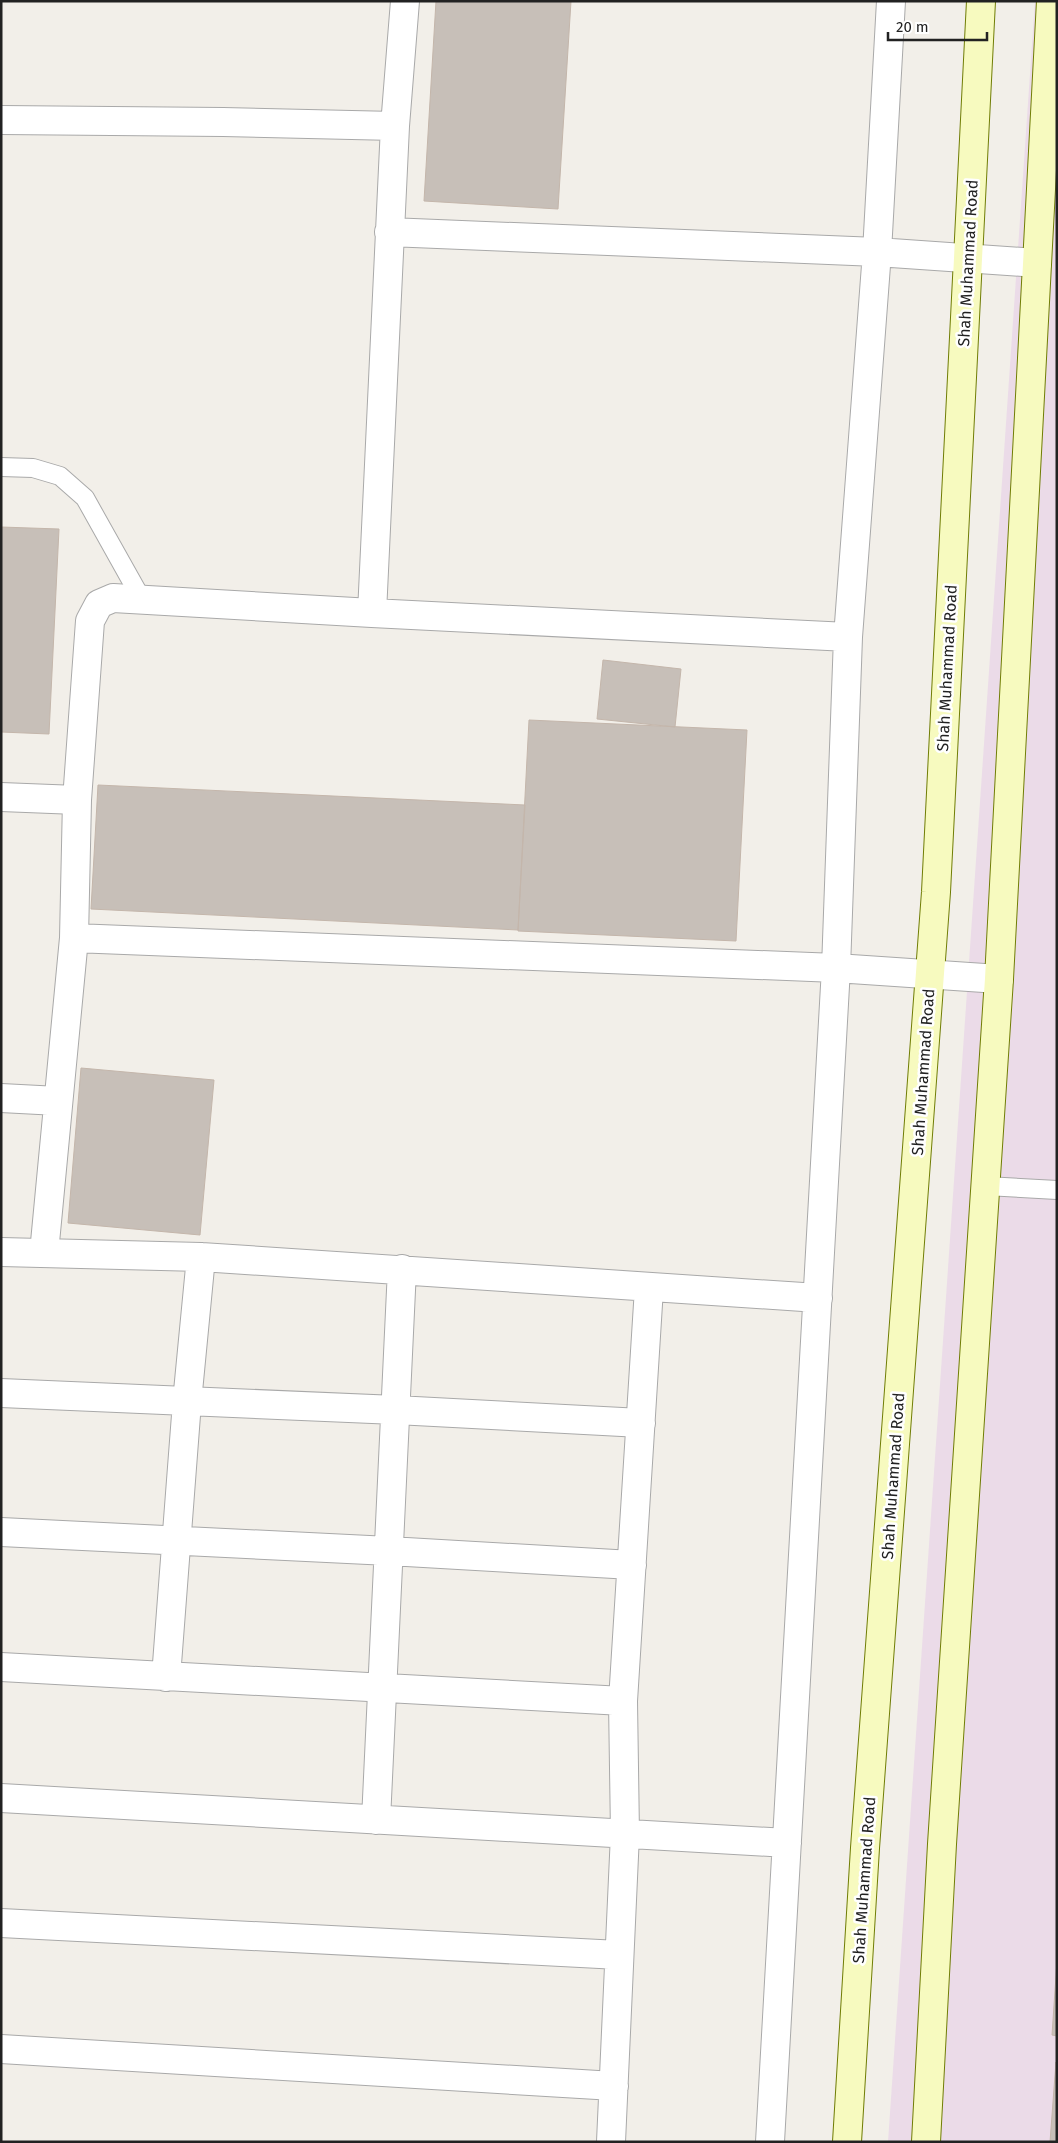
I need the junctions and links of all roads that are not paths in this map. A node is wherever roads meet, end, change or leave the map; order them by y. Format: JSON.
{"nodes":[{"id":1,"x":405,"y":1,"type":"edge"},
{"id":2,"x":891,"y":1,"type":"edge"},
{"id":3,"x":981,"y":1,"type":"edge"},
{"id":4,"x":1051,"y":1,"type":"edge"},
{"id":5,"x":1,"y":120,"type":"edge"},
{"id":6,"x":395,"y":126,"type":"junction"},
{"id":7,"x":389,"y":232,"type":"junction"},
{"id":8,"x":877,"y":252,"type":"junction"},
{"id":9,"x":968,"y":259,"type":"junction"},
{"id":10,"x":1037,"y":263,"type":"junction"},
{"id":11,"x":1,"y":467,"type":"edge"},
{"id":12,"x":141,"y":598,"type":"junction"},
{"id":13,"x":372,"y":613,"type":"junction"},
{"id":14,"x":848,"y":637,"type":"junction"},
{"id":15,"x":1,"y":797,"type":"edge"},
{"id":16,"x":77,"y":800,"type":"junction"},
{"id":17,"x":74,"y":938,"type":"junction"},
{"id":18,"x":836,"y":968,"type":"junction"},
{"id":19,"x":930,"y":976,"type":"junction"},
{"id":20,"x":999,"y":979,"type":"junction"},
{"id":21,"x":1,"y":1098,"type":"edge"},
{"id":22,"x":58,"y":1101,"type":"junction"},
{"id":23,"x":986,"y":1186,"type":"junction"},
{"id":24,"x":1057,"y":1190,"type":"edge"},
{"id":25,"x":1,"y":1252,"type":"edge"},
{"id":26,"x":44,"y":1253,"type":"junction"},
{"id":27,"x":201,"y":1257,"type":"junction"},
{"id":28,"x":402,"y":1269,"type":"junction"},
{"id":29,"x":649,"y":1288,"type":"junction"},
{"id":30,"x":818,"y":1298,"type":"junction"},
{"id":31,"x":1,"y":1393,"type":"edge"},
{"id":32,"x":187,"y":1402,"type":"junction"},
{"id":33,"x":396,"y":1410,"type":"junction"},
{"id":34,"x":641,"y":1423,"type":"junction"},
{"id":35,"x":1,"y":1532,"type":"edge"},
{"id":36,"x":176,"y":1540,"type":"junction"},
{"id":37,"x":389,"y":1551,"type":"junction"},
{"id":38,"x":632,"y":1565,"type":"junction"},
{"id":39,"x":1,"y":1667,"type":"edge"},
{"id":40,"x":166,"y":1677,"type":"junction"},
{"id":41,"x":382,"y":1688,"type":"junction"},
{"id":42,"x":622,"y":1701,"type":"junction"},
{"id":43,"x":1,"y":1798,"type":"edge"},
{"id":44,"x":376,"y":1820,"type":"junction"},
{"id":45,"x":625,"y":1834,"type":"junction"},
{"id":46,"x":787,"y":1843,"type":"junction"},
{"id":47,"x":1,"y":1923,"type":"edge"},
{"id":48,"x":619,"y":1955,"type":"junction"},
{"id":49,"x":1,"y":2049,"type":"edge"},
{"id":50,"x":614,"y":2086,"type":"junction"},
{"id":51,"x":611,"y":2142,"type":"edge"},
{"id":52,"x":770,"y":2142,"type":"edge"},
{"id":53,"x":847,"y":2142,"type":"edge"},
{"id":54,"x":926,"y":2142,"type":"edge"}],
"edges":[{"from":1,"to":6,"type":"street"},
{"from":2,"to":8,"type":"street"},
{"from":3,"to":9,"type":"street","name":"Shah Muhammad Road"},
{"from":4,"to":10,"type":"street"},
{"from":5,"to":6,"type":"street"},
{"from":6,"to":7,"type":"street"},
{"from":7,"to":8,"type":"street"},
{"from":7,"to":13,"type":"street"},
{"from":8,"to":9,"type":"street"},
{"from":8,"to":14,"type":"street"},
{"from":9,"to":10,"type":"street"},
{"from":9,"to":19,"type":"street","name":"Shah Muhammad Road"},
{"from":10,"to":20,"type":"street"},
{"from":11,"to":12,"type":"lane"},
{"from":12,"to":13,"type":"street"},
{"from":12,"to":16,"type":"street"},
{"from":13,"to":14,"type":"street"},
{"from":14,"to":18,"type":"street"},
{"from":15,"to":16,"type":"street"},
{"from":16,"to":17,"type":"street"},
{"from":17,"to":18,"type":"street"},
{"from":17,"to":22,"type":"street"},
{"from":18,"to":19,"type":"street"},
{"from":18,"to":30,"type":"street"},
{"from":19,"to":20,"type":"street"},
{"from":19,"to":53,"type":"street","name":"Shah Muhammad Road"},
{"from":20,"to":23,"type":"street"},
{"from":21,"to":22,"type":"street"},
{"from":22,"to":26,"type":"street"},
{"from":23,"to":24,"type":"lane"},
{"from":23,"to":54,"type":"street"},
{"from":25,"to":26,"type":"street"},
{"from":26,"to":27,"type":"street"},
{"from":27,"to":28,"type":"street"},
{"from":27,"to":32,"type":"street"},
{"from":28,"to":29,"type":"street"},
{"from":28,"to":33,"type":"street"},
{"from":29,"to":30,"type":"street"},
{"from":29,"to":34,"type":"street"},
{"from":30,"to":46,"type":"street"},
{"from":31,"to":32,"type":"street"},
{"from":32,"to":33,"type":"street"},
{"from":32,"to":36,"type":"street"},
{"from":33,"to":34,"type":"street"},
{"from":33,"to":37,"type":"street"},
{"from":34,"to":38,"type":"street"},
{"from":35,"to":36,"type":"street"},
{"from":36,"to":37,"type":"street"},
{"from":36,"to":40,"type":"street"},
{"from":37,"to":38,"type":"street"},
{"from":37,"to":41,"type":"street"},
{"from":38,"to":42,"type":"street"},
{"from":39,"to":40,"type":"street"},
{"from":40,"to":41,"type":"street"},
{"from":41,"to":42,"type":"street"},
{"from":41,"to":44,"type":"street"},
{"from":42,"to":45,"type":"street"},
{"from":43,"to":44,"type":"street"},
{"from":44,"to":45,"type":"street"},
{"from":45,"to":46,"type":"street"},
{"from":45,"to":48,"type":"street"},
{"from":46,"to":52,"type":"street"},
{"from":47,"to":48,"type":"street"},
{"from":48,"to":50,"type":"street"},
{"from":49,"to":50,"type":"street"},
{"from":50,"to":51,"type":"street"}]}
